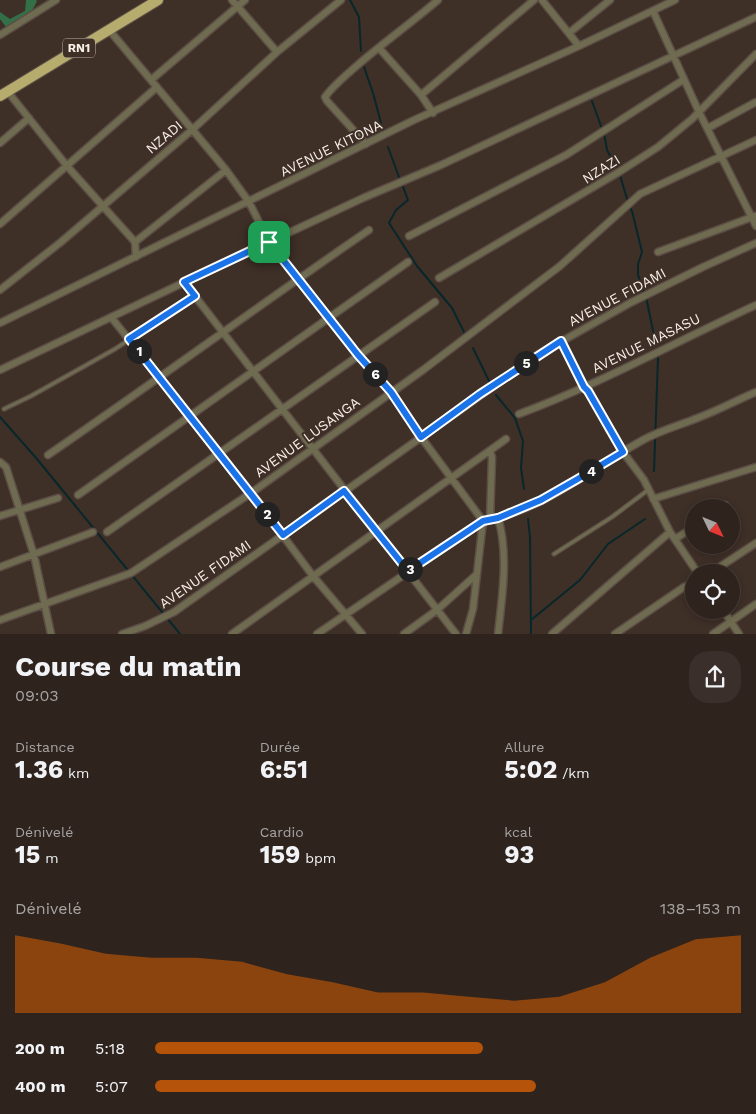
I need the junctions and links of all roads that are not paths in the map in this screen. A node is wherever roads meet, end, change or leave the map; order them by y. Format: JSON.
{"nodes":[{"id":1,"x":158,"y":0,"type":"edge"},
{"id":2,"x":232,"y":0,"type":"edge"},
{"id":3,"x":245,"y":0,"type":"edge"},
{"id":4,"x":341,"y":0,"type":"edge"},
{"id":5,"x":438,"y":0,"type":"edge"},
{"id":6,"x":534,"y":0,"type":"edge"},
{"id":7,"x":542,"y":0,"type":"edge"},
{"id":8,"x":610,"y":0,"type":"edge"},
{"id":9,"x":675,"y":0,"type":"edge"},
{"id":10,"x":53,"y":1,"type":"edge"},
{"id":11,"x":237,"y":7,"type":"junction"},
{"id":12,"x":653,"y":11,"type":"junction"},
{"id":13,"x":756,"y":17,"type":"edge"},
{"id":14,"x":110,"y":31,"type":"junction"},
{"id":15,"x":569,"y":33,"type":"junction"},
{"id":16,"x":0,"y":35,"type":"edge"},
{"id":17,"x":579,"y":46,"type":"junction"},
{"id":18,"x":379,"y":48,"type":"junction"},
{"id":19,"x":277,"y":52,"type":"junction"},
{"id":20,"x":756,"y":54,"type":"edge"},
{"id":21,"x":674,"y":56,"type":"junction"},
{"id":22,"x":151,"y":80,"type":"junction"},
{"id":23,"x":684,"y":80,"type":"junction"},
{"id":24,"x":157,"y":87,"type":"junction"},
{"id":25,"x":4,"y":94,"type":"edge"},
{"id":26,"x":421,"y":95,"type":"junction"},
{"id":27,"x":756,"y":102,"type":"edge"},
{"id":28,"x":699,"y":112,"type":"junction"},
{"id":29,"x":434,"y":113,"type":"junction"},
{"id":30,"x":29,"y":118,"type":"junction"},
{"id":31,"x":708,"y":128,"type":"junction"},
{"id":32,"x":193,"y":129,"type":"junction"},
{"id":33,"x":756,"y":140,"type":"edge"},
{"id":34,"x":0,"y":142,"type":"edge"},
{"id":35,"x":366,"y":144,"type":"junction"},
{"id":36,"x":722,"y":156,"type":"junction"},
{"id":37,"x":67,"y":166,"type":"junction"},
{"id":38,"x":226,"y":170,"type":"junction"},
{"id":39,"x":249,"y":202,"type":"junction"},
{"id":40,"x":101,"y":206,"type":"junction"},
{"id":41,"x":754,"y":216,"type":"edge"},
{"id":42,"x":0,"y":224,"type":"edge"},
{"id":43,"x":756,"y":226,"type":"edge"},
{"id":44,"x":369,"y":230,"type":"dead end"},
{"id":45,"x":409,"y":236,"type":"dead end"},
{"id":46,"x":135,"y":242,"type":"junction"},
{"id":47,"x":269,"y":242,"type":"junction"},
{"id":48,"x":756,"y":243,"type":"edge"},
{"id":49,"x":658,"y":252,"type":"dead end"},
{"id":50,"x":136,"y":257,"type":"junction"},
{"id":51,"x":408,"y":262,"type":"dead end"},
{"id":52,"x":439,"y":278,"type":"dead end"},
{"id":53,"x":298,"y":279,"type":"junction"},
{"id":54,"x":184,"y":282,"type":"junction"},
{"id":55,"x":0,"y":290,"type":"edge"},
{"id":56,"x":195,"y":296,"type":"junction"},
{"id":57,"x":435,"y":302,"type":"dead end"},
{"id":58,"x":756,"y":305,"type":"edge"},
{"id":59,"x":111,"y":317,"type":"junction"},
{"id":60,"x":328,"y":317,"type":"junction"},
{"id":61,"x":0,"y":323,"type":"edge"},
{"id":62,"x":223,"y":333,"type":"junction"},
{"id":63,"x":129,"y":339,"type":"junction"},
{"id":64,"x":561,"y":341,"type":"junction"},
{"id":65,"x":358,"y":355,"type":"junction"},
{"id":66,"x":0,"y":370,"type":"edge"},
{"id":67,"x":252,"y":372,"type":"junction"},
{"id":68,"x":160,"y":378,"type":"junction"},
{"id":69,"x":584,"y":387,"type":"junction"},
{"id":70,"x":391,"y":392,"type":"junction"},
{"id":71,"x":756,"y":392,"type":"edge"},
{"id":72,"x":4,"y":409,"type":"dead end"},
{"id":73,"x":282,"y":410,"type":"junction"},
{"id":74,"x":519,"y":414,"type":"dead end"},
{"id":75,"x":190,"y":417,"type":"junction"},
{"id":76,"x":421,"y":437,"type":"junction"},
{"id":77,"x":506,"y":440,"type":"dead end"},
{"id":78,"x":314,"y":449,"type":"junction"},
{"id":79,"x":490,"y":452,"type":"junction"},
{"id":80,"x":623,"y":452,"type":"junction"},
{"id":81,"x":219,"y":454,"type":"junction"},
{"id":82,"x":48,"y":455,"type":"dead end"},
{"id":83,"x":0,"y":462,"type":"edge"},
{"id":84,"x":756,"y":467,"type":"edge"},
{"id":85,"x":452,"y":478,"type":"junction"},
{"id":86,"x":648,"y":490,"type":"junction"},
{"id":87,"x":344,"y":491,"type":"junction"},
{"id":88,"x":251,"y":493,"type":"junction"},
{"id":89,"x":78,"y":495,"type":"dead end"},
{"id":90,"x":58,"y":498,"type":"dead end"},
{"id":91,"x":652,"y":499,"type":"junction"},
{"id":92,"x":19,"y":510,"type":"junction"},
{"id":93,"x":0,"y":516,"type":"edge"},
{"id":94,"x":498,"y":518,"type":"junction"},
{"id":95,"x":486,"y":520,"type":"junction"},
{"id":96,"x":376,"y":531,"type":"junction"},
{"id":97,"x":92,"y":532,"type":"dead end"},
{"id":98,"x":107,"y":532,"type":"dead end"},
{"id":99,"x":670,"y":532,"type":"junction"},
{"id":100,"x":685,"y":533,"type":"edge"},
{"id":101,"x":283,"y":535,"type":"junction"},
{"id":102,"x":675,"y":540,"type":"junction"},
{"id":103,"x":756,"y":543,"type":"edge"},
{"id":104,"x":554,"y":554,"type":"dead end"},
{"id":105,"x":34,"y":555,"type":"junction"},
{"id":106,"x":692,"y":564,"type":"edge"},
{"id":107,"x":724,"y":564,"type":"edge"},
{"id":108,"x":0,"y":567,"type":"edge"},
{"id":109,"x":408,"y":571,"type":"junction"},
{"id":110,"x":477,"y":574,"type":"junction"},
{"id":111,"x":313,"y":576,"type":"junction"},
{"id":112,"x":685,"y":587,"type":"edge"},
{"id":113,"x":45,"y":604,"type":"junction"},
{"id":114,"x":756,"y":604,"type":"edge"},
{"id":115,"x":437,"y":610,"type":"junction"},
{"id":116,"x":346,"y":613,"type":"junction"},
{"id":117,"x":0,"y":620,"type":"edge"},
{"id":118,"x":731,"y":621,"type":"junction"},
{"id":119,"x":51,"y":634,"type":"edge"},
{"id":120,"x":122,"y":634,"type":"edge"},
{"id":121,"x":232,"y":634,"type":"edge"},
{"id":122,"x":317,"y":634,"type":"edge"},
{"id":123,"x":362,"y":634,"type":"edge"},
{"id":124,"x":404,"y":634,"type":"edge"},
{"id":125,"x":456,"y":634,"type":"edge"},
{"id":126,"x":466,"y":634,"type":"edge"},
{"id":127,"x":498,"y":634,"type":"edge"},
{"id":128,"x":552,"y":634,"type":"edge"},
{"id":129,"x":615,"y":634,"type":"edge"},
{"id":130,"x":713,"y":634,"type":"edge"},
{"id":131,"x":739,"y":634,"type":"edge"}],
"edges":[{"from":1,"to":14,"type":"highway","number":"RN1"},
{"from":2,"to":11,"type":"street"},
{"from":3,"to":11,"type":"street"},
{"from":4,"to":19,"type":"street","name":"NZADI"},
{"from":5,"to":18,"type":"street"},
{"from":6,"to":26,"type":"street"},
{"from":7,"to":15,"type":"street"},
{"from":8,"to":15,"type":"street"},
{"from":9,"to":12,"type":"street","name":"AVENUE KITONA"},
{"from":10,"to":16,"type":"street"},
{"from":11,"to":19,"type":"street"},
{"from":11,"to":22,"type":"street"},
{"from":12,"to":17,"type":"street","name":"AVENUE KITONA"},
{"from":12,"to":21,"type":"street"},
{"from":13,"to":21,"type":"street"},
{"from":14,"to":22,"type":"street"},
{"from":14,"to":25,"type":"highway","number":"RN1"},
{"from":15,"to":17,"type":"street"},
{"from":17,"to":29,"type":"street","name":"AVENUE KITONA"},
{"from":18,"to":26,"type":"street"},
{"from":18,"to":35,"type":"street"},
{"from":19,"to":32,"type":"street","name":"NZADI"},
{"from":20,"to":28,"type":"street","name":"NZAZI"},
{"from":21,"to":23,"type":"street"},
{"from":21,"to":47,"type":"street"},
{"from":22,"to":24,"type":"street"},
{"from":23,"to":28,"type":"street"},
{"from":23,"to":45,"type":"street"},
{"from":24,"to":32,"type":"street"},
{"from":24,"to":37,"type":"street"},
{"from":25,"to":30,"type":"street"},
{"from":26,"to":29,"type":"street"},
{"from":27,"to":31,"type":"street"},
{"from":28,"to":31,"type":"street"},
{"from":28,"to":52,"type":"street","name":"NZAZI"},
{"from":29,"to":35,"type":"street","name":"AVENUE KITONA"},
{"from":30,"to":34,"type":"street"},
{"from":30,"to":37,"type":"street"},
{"from":31,"to":36,"type":"street"},
{"from":32,"to":38,"type":"street"},
{"from":32,"to":40,"type":"street","name":"NZADI"},
{"from":33,"to":36,"type":"street","name":"AVENUE LUSANGA"},
{"from":35,"to":39,"type":"street","name":"AVENUE KITONA"},
{"from":36,"to":41,"type":"street"},
{"from":36,"to":70,"type":"street","name":"AVENUE LUSANGA"},
{"from":37,"to":40,"type":"street"},
{"from":37,"to":42,"type":"street"},
{"from":38,"to":39,"type":"street"},
{"from":38,"to":46,"type":"street"},
{"from":39,"to":47,"type":"street"},
{"from":39,"to":50,"type":"street","name":"AVENUE KITONA"},
{"from":40,"to":46,"type":"street"},
{"from":40,"to":55,"type":"street","name":"NZADI"},
{"from":41,"to":43,"type":"street"},
{"from":41,"to":49,"type":"street"},
{"from":44,"to":53,"type":"street"},
{"from":46,"to":50,"type":"street"},
{"from":47,"to":53,"type":"street"},
{"from":47,"to":54,"type":"street"},
{"from":48,"to":64,"type":"street","name":"AVENUE FIDAMI"},
{"from":50,"to":61,"type":"street","name":"AVENUE KITONA"},
{"from":51,"to":60,"type":"street"},
{"from":53,"to":60,"type":"street"},
{"from":53,"to":62,"type":"street"},
{"from":54,"to":56,"type":"street"},
{"from":54,"to":59,"type":"street"},
{"from":56,"to":62,"type":"street"},
{"from":56,"to":63,"type":"lane"},
{"from":57,"to":65,"type":"street"},
{"from":58,"to":69,"type":"street","name":"AVENUE MASASU"},
{"from":59,"to":63,"type":"street"},
{"from":59,"to":66,"type":"street"},
{"from":60,"to":65,"type":"street"},
{"from":60,"to":67,"type":"street"},
{"from":62,"to":67,"type":"street"},
{"from":62,"to":68,"type":"street"},
{"from":63,"to":68,"type":"street"},
{"from":63,"to":72,"type":"lane"},
{"from":64,"to":69,"type":"street"},
{"from":64,"to":76,"type":"street","name":"AVENUE FIDAMI"},
{"from":65,"to":70,"type":"street"},
{"from":65,"to":73,"type":"street"},
{"from":67,"to":73,"type":"street"},
{"from":67,"to":75,"type":"street"},
{"from":68,"to":75,"type":"street"},
{"from":68,"to":82,"type":"street"},
{"from":69,"to":74,"type":"street","name":"AVENUE MASASU"},
{"from":69,"to":80,"type":"street"},
{"from":70,"to":76,"type":"street"},
{"from":70,"to":78,"type":"street","name":"AVENUE LUSANGA"},
{"from":71,"to":80,"type":"street"},
{"from":73,"to":78,"type":"street"},
{"from":73,"to":81,"type":"street"},
{"from":75,"to":81,"type":"street"},
{"from":75,"to":89,"type":"street"},
{"from":76,"to":85,"type":"street"},
{"from":76,"to":87,"type":"street","name":"AVENUE FIDAMI"},
{"from":77,"to":79,"type":"street"},
{"from":78,"to":87,"type":"street"},
{"from":78,"to":88,"type":"street","name":"AVENUE LUSANGA"},
{"from":79,"to":85,"type":"street"},
{"from":79,"to":95,"type":"street"},
{"from":80,"to":86,"type":"street"},
{"from":80,"to":94,"type":"street"},
{"from":81,"to":88,"type":"street"},
{"from":81,"to":98,"type":"street"},
{"from":83,"to":92,"type":"street"},
{"from":84,"to":91,"type":"street"},
{"from":85,"to":95,"type":"street"},
{"from":85,"to":96,"type":"street"},
{"from":86,"to":91,"type":"street"},
{"from":86,"to":104,"type":"lane"},
{"from":87,"to":96,"type":"street"},
{"from":87,"to":101,"type":"street","name":"AVENUE FIDAMI"},
{"from":88,"to":101,"type":"street"},
{"from":88,"to":113,"type":"street","name":"AVENUE LUSANGA"},
{"from":90,"to":92,"type":"street"},
{"from":91,"to":99,"type":"street"},
{"from":92,"to":93,"type":"street"},
{"from":92,"to":105,"type":"street"},
{"from":94,"to":95,"type":"street"},
{"from":94,"to":127,"type":"street"},
{"from":95,"to":109,"type":"street"},
{"from":95,"to":110,"type":"street"},
{"from":96,"to":109,"type":"street"},
{"from":96,"to":111,"type":"street"},
{"from":97,"to":105,"type":"street"},
{"from":99,"to":102,"type":"street"},
{"from":99,"to":128,"type":"street"},
{"from":100,"to":102,"type":"street"},
{"from":101,"to":111,"type":"street"},
{"from":101,"to":120,"type":"street","name":"AVENUE FIDAMI"},
{"from":102,"to":106,"type":"street"},
{"from":103,"to":107,"type":"street"},
{"from":105,"to":108,"type":"street"},
{"from":105,"to":113,"type":"street"},
{"from":109,"to":115,"type":"street"},
{"from":109,"to":116,"type":"street"},
{"from":110,"to":115,"type":"street"},
{"from":110,"to":126,"type":"street"},
{"from":111,"to":116,"type":"street"},
{"from":111,"to":121,"type":"street"},
{"from":112,"to":129,"type":"street"},
{"from":113,"to":117,"type":"street","name":"AVENUE LUSANGA"},
{"from":113,"to":119,"type":"street"},
{"from":114,"to":118,"type":"street"},
{"from":115,"to":124,"type":"street"},
{"from":115,"to":125,"type":"street"},
{"from":116,"to":122,"type":"street"},
{"from":116,"to":123,"type":"street"},
{"from":118,"to":130,"type":"street"},
{"from":118,"to":131,"type":"street"}]}
